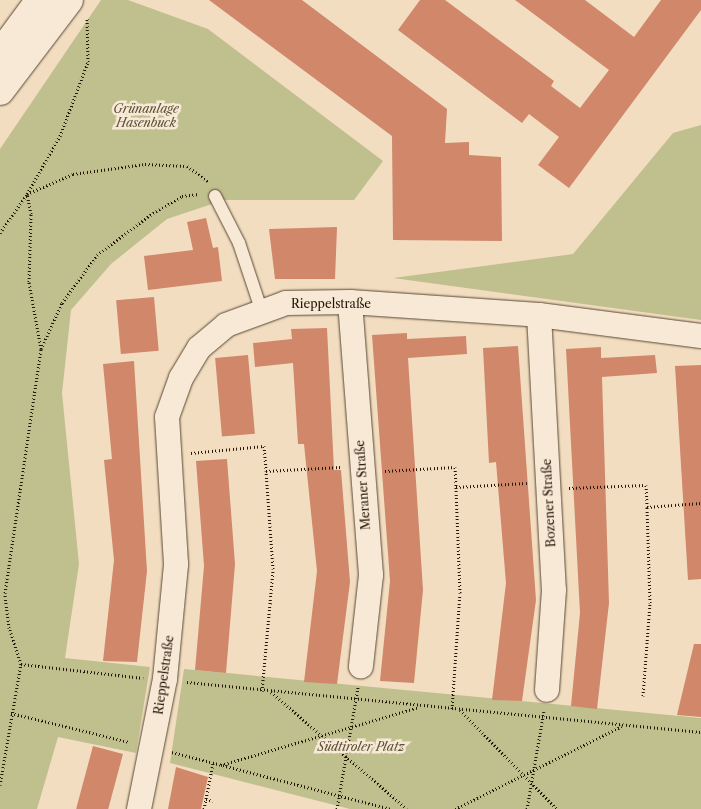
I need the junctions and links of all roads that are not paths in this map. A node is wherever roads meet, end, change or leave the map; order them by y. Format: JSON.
{"nodes":[{"id":1,"x":40,"y":0,"type":"edge"},
{"id":2,"x":78,"y":4,"type":"edge"},
{"id":3,"x":0,"y":54,"type":"edge"},
{"id":4,"x":0,"y":91,"type":"edge"},
{"id":5,"x":215,"y":196,"type":"road end"},
{"id":6,"x":350,"y":302,"type":"junction"},
{"id":7,"x":262,"y":309,"type":"junction"},
{"id":8,"x":540,"y":314,"type":"junction"},
{"id":9,"x":701,"y":336,"type":"edge"},
{"id":10,"x":361,"y":666,"type":"road end"},
{"id":11,"x":547,"y":690,"type":"road end"},
{"id":12,"x":139,"y":809,"type":"edge"}],
"edges":[{"from":1,"to":3,"type":"main road"},
{"from":2,"to":4,"type":"main road"},
{"from":5,"to":7,"type":"lane"},
{"from":6,"to":7,"type":"street","name":"Rieppelstraße"},
{"from":6,"to":8,"type":"street","name":"Rieppelstraße"},
{"from":6,"to":10,"type":"street","name":"Meraner Straße"},
{"from":7,"to":12,"type":"street","name":"Rieppelstraße"},
{"from":8,"to":9,"type":"street","name":"Rieppelstraße"},
{"from":8,"to":11,"type":"street","name":"Bozener Straße"}]}
